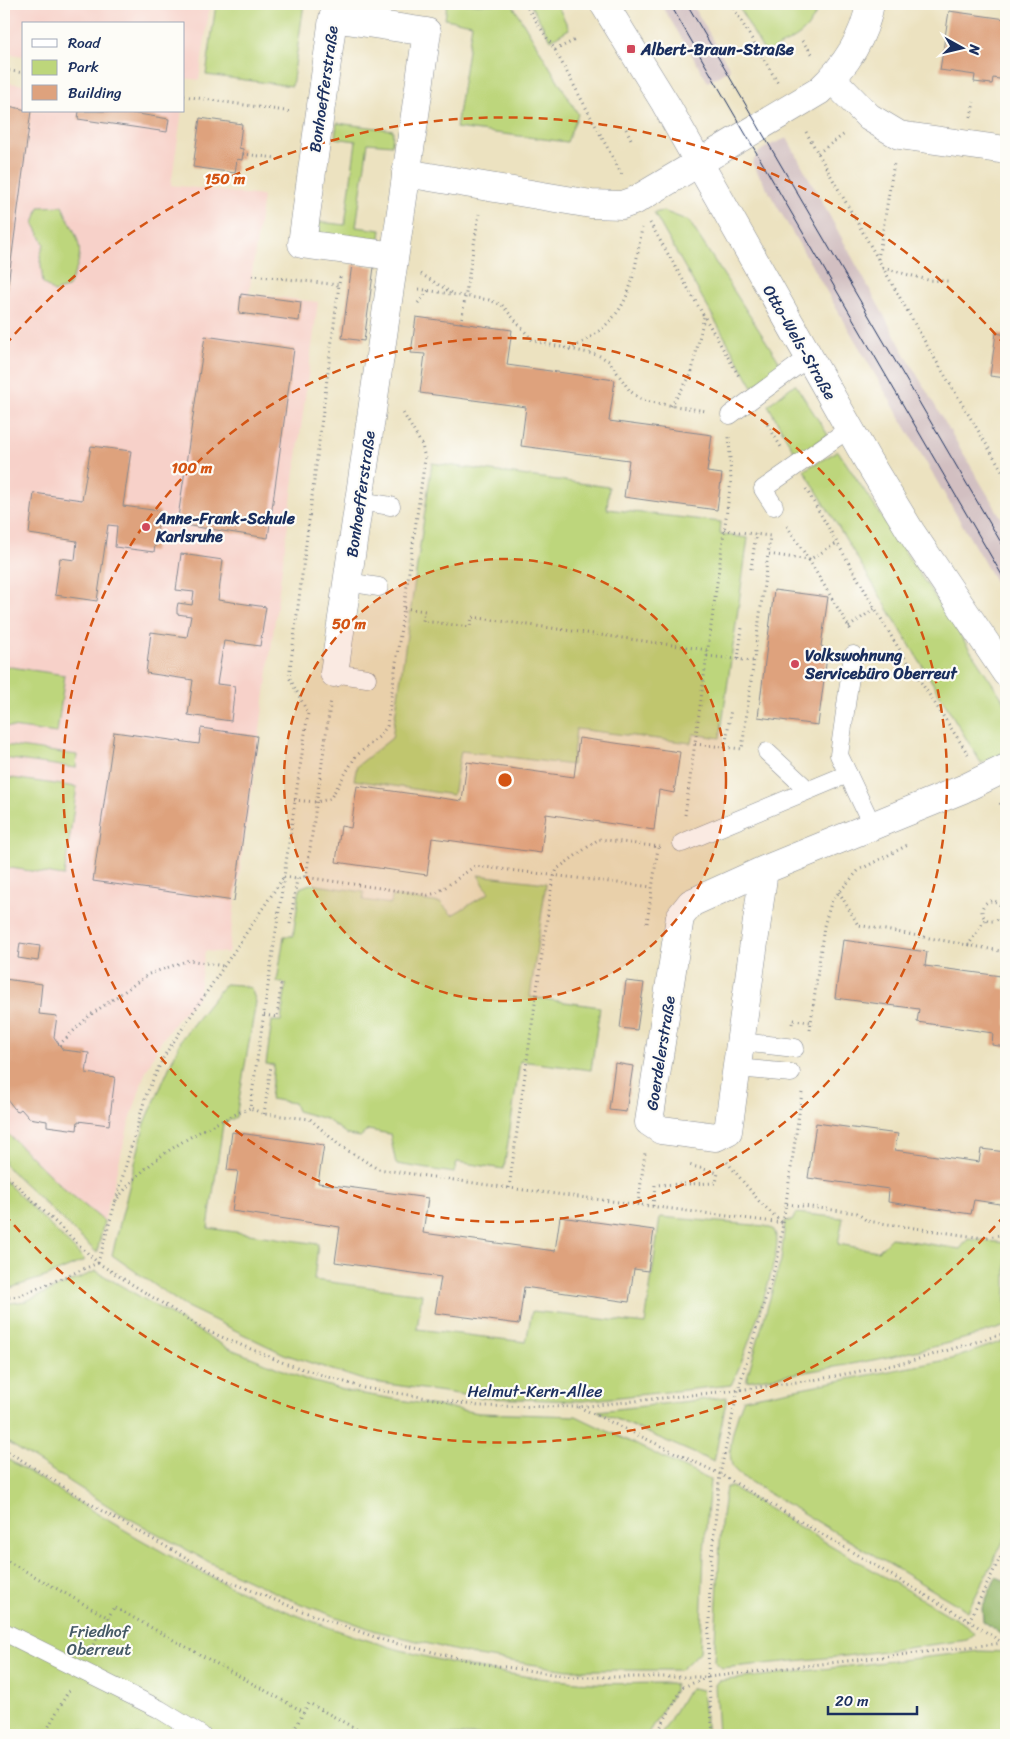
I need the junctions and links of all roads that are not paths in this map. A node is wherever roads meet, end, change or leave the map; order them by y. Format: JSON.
{"nodes":[{"id":1,"x":604,"y":4,"type":"edge"},
{"id":2,"x":870,"y":4,"type":"edge"},
{"id":3,"x":832,"y":79,"type":"junction"},
{"id":4,"x":1006,"y":150,"type":"edge"},
{"id":5,"x":698,"y":162,"type":"junction"},
{"id":6,"x":406,"y":174,"type":"junction"},
{"id":7,"x":392,"y":266,"type":"junction"},
{"id":8,"x":809,"y":357,"type":"junction"},
{"id":9,"x":730,"y":414,"type":"road end"},
{"id":10,"x":850,"y":428,"type":"junction"},
{"id":11,"x":359,"y":502,"type":"junction"},
{"id":12,"x":391,"y":506,"type":"dead end"},
{"id":13,"x":774,"y":506,"type":"road end"},
{"id":14,"x":347,"y":582,"type":"junction"},
{"id":15,"x":379,"y":587,"type":"dead end"},
{"id":16,"x":854,"y":654,"type":"road end"},
{"id":17,"x":334,"y":673,"type":"joint"},
{"id":18,"x":1006,"y":673,"type":"edge"},
{"id":19,"x":367,"y":678,"type":"dead end"},
{"id":20,"x":767,"y":752,"type":"dead end"},
{"id":21,"x":1006,"y":768,"type":"edge"},
{"id":22,"x":848,"y":774,"type":"junction"},
{"id":23,"x":808,"y":790,"type":"junction"},
{"id":24,"x":873,"y":827,"type":"junction"},
{"id":25,"x":682,"y":843,"type":"road end"},
{"id":26,"x":764,"y":870,"type":"junction"},
{"id":27,"x":795,"y":1048,"type":"dead end"},
{"id":28,"x":739,"y":1055,"type":"junction"},
{"id":29,"x":791,"y":1073,"type":"dead end"},
{"id":30,"x":4,"y":1632,"type":"edge"},
{"id":31,"x":201,"y":1735,"type":"edge"}],
"edges":[{"from":1,"to":5,"type":"street","name":"Otto-Wels-Straße"},
{"from":2,"to":3,"type":"street"},
{"from":3,"to":4,"type":"street"},
{"from":3,"to":5,"type":"street"},
{"from":5,"to":6,"type":"street"},
{"from":5,"to":8,"type":"street","name":"Otto-Wels-Straße"},
{"from":6,"to":7,"type":"street","name":"Bonhoefferstraße"},
{"from":6,"to":7,"type":"street","name":"Bonhoefferstraße"},
{"from":7,"to":11,"type":"street","name":"Bonhoefferstraße"},
{"from":8,"to":9,"type":"lane"},
{"from":8,"to":10,"type":"street","name":"Otto-Wels-Straße"},
{"from":10,"to":13,"type":"lane"},
{"from":10,"to":18,"type":"street","name":"Otto-Wels-Straße"},
{"from":11,"to":12,"type":"lane"},
{"from":11,"to":14,"type":"street","name":"Bonhoefferstraße"},
{"from":14,"to":15,"type":"lane"},
{"from":14,"to":17,"type":"street","name":"Bonhoefferstraße"},
{"from":16,"to":22,"type":"lane"},
{"from":17,"to":19,"type":"lane"},
{"from":20,"to":23,"type":"lane"},
{"from":21,"to":24,"type":"street","name":"Goerdelerstraße"},
{"from":22,"to":23,"type":"lane"},
{"from":22,"to":24,"type":"lane"},
{"from":23,"to":25,"type":"lane"},
{"from":24,"to":26,"type":"street","name":"Goerdelerstraße"},
{"from":26,"to":28,"type":"street"},
{"from":26,"to":28,"type":"street","name":"Goerdelerstraße"},
{"from":27,"to":28,"type":"lane"},
{"from":28,"to":29,"type":"lane"},
{"from":30,"to":31,"type":"lane"}]}
